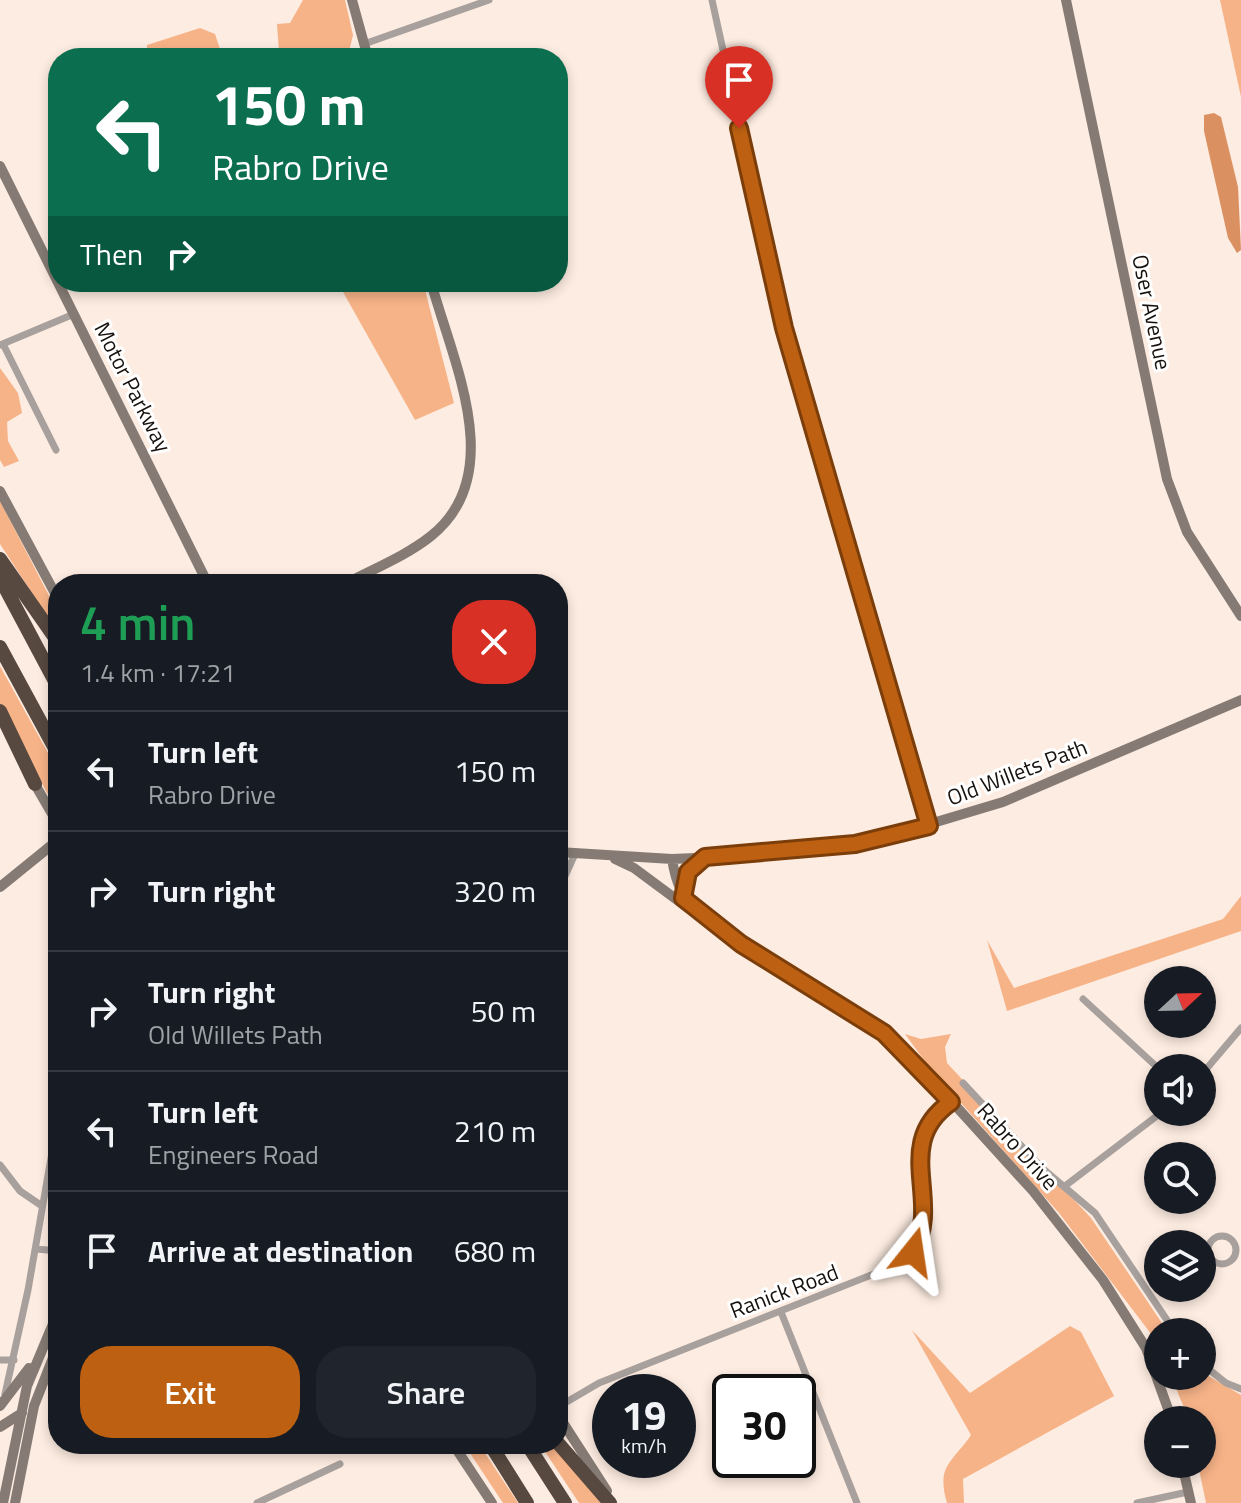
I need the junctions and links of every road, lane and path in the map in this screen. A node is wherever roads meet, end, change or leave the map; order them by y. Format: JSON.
{"nodes":[{"id":1,"x":352,"y":0,"type":"edge"},
{"id":2,"x":489,"y":0,"type":"edge"},
{"id":3,"x":712,"y":0,"type":"edge"},
{"id":4,"x":1066,"y":0,"type":"edge"},
{"id":5,"x":364,"y":44,"type":"junction"},
{"id":6,"x":365,"y":48,"type":"edge"},
{"id":7,"x":0,"y":166,"type":"edge"},
{"id":8,"x":48,"y":262,"type":"edge"},
{"id":9,"x":63,"y":292,"type":"edge"},
{"id":10,"x":434,"y":292,"type":"edge"},
{"id":11,"x":74,"y":314,"type":"junction"},
{"id":12,"x":2,"y":344,"type":"edge"},
{"id":13,"x":56,"y":450,"type":"dead end"},
{"id":14,"x":0,"y":491,"type":"edge"},
{"id":15,"x":0,"y":559,"type":"edge"},
{"id":16,"x":203,"y":574,"type":"edge"},
{"id":17,"x":363,"y":574,"type":"edge"},
{"id":18,"x":0,"y":578,"type":"edge"},
{"id":19,"x":48,"y":580,"type":"edge"},
{"id":20,"x":1241,"y":616,"type":"edge"},
{"id":21,"x":48,"y":628,"type":"edge"},
{"id":22,"x":0,"y":647,"type":"edge"},
{"id":23,"x":48,"y":668,"type":"edge"},
{"id":24,"x":1241,"y":700,"type":"edge"},
{"id":25,"x":0,"y":711,"type":"edge"},
{"id":26,"x":0,"y":724,"type":"edge"},
{"id":27,"x":48,"y":736,"type":"edge"},
{"id":28,"x":35,"y":784,"type":"junction"},
{"id":29,"x":48,"y":807,"type":"edge"},
{"id":30,"x":929,"y":826,"type":"junction"},
{"id":31,"x":48,"y":848,"type":"edge"},
{"id":32,"x":568,"y":853,"type":"edge"},
{"id":33,"x":575,"y":854,"type":"junction"},
{"id":34,"x":609,"y":857,"type":"junction"},
{"id":35,"x":705,"y":857,"type":"junction"},
{"id":36,"x":672,"y":859,"type":"junction"},
{"id":37,"x":568,"y":869,"type":"edge"},
{"id":38,"x":0,"y":887,"type":"edge"},
{"id":39,"x":683,"y":898,"type":"junction"},
{"id":40,"x":700,"y":914,"type":"junction"},
{"id":41,"x":1083,"y":999,"type":"dead end"},
{"id":42,"x":1241,"y":1028,"type":"edge"},
{"id":43,"x":1144,"y":1055,"type":"edge"},
{"id":44,"x":1216,"y":1057,"type":"edge"},
{"id":45,"x":963,"y":1083,"type":"dead end"},
{"id":46,"x":951,"y":1102,"type":"junction"},
{"id":47,"x":1144,"y":1126,"type":"edge"},
{"id":48,"x":0,"y":1165,"type":"edge"},
{"id":49,"x":48,"y":1173,"type":"edge"},
{"id":50,"x":1065,"y":1186,"type":"junction"},
{"id":51,"x":42,"y":1206,"type":"junction"},
{"id":52,"x":36,"y":1249,"type":"junction"},
{"id":53,"x":48,"y":1250,"type":"edge"},
{"id":54,"x":781,"y":1312,"type":"junction"},
{"id":55,"x":1166,"y":1318,"type":"edge"},
{"id":56,"x":48,"y":1334,"type":"edge"},
{"id":57,"x":38,"y":1357,"type":"junction"},
{"id":58,"x":0,"y":1360,"type":"edge"},
{"id":59,"x":14,"y":1360,"type":"junction"},
{"id":60,"x":48,"y":1373,"type":"edge"},
{"id":61,"x":1216,"y":1375,"type":"edge"},
{"id":62,"x":1241,"y":1389,"type":"edge"},
{"id":63,"x":568,"y":1401,"type":"edge"},
{"id":64,"x":0,"y":1406,"type":"edge"},
{"id":65,"x":34,"y":1406,"type":"junction"},
{"id":66,"x":1167,"y":1406,"type":"edge"},
{"id":67,"x":19,"y":1416,"type":"junction"},
{"id":68,"x":0,"y":1427,"type":"edge"},
{"id":69,"x":568,"y":1431,"type":"edge"},
{"id":70,"x":0,"y":1452,"type":"edge"},
{"id":71,"x":460,"y":1454,"type":"edge"},
{"id":72,"x":496,"y":1454,"type":"edge"},
{"id":73,"x":533,"y":1454,"type":"edge"},
{"id":74,"x":568,"y":1454,"type":"edge"},
{"id":75,"x":340,"y":1464,"type":"dead end"},
{"id":76,"x":6,"y":1479,"type":"edge"},
{"id":77,"x":1189,"y":1497,"type":"edge"},
{"id":78,"x":3,"y":1503,"type":"edge"},
{"id":79,"x":15,"y":1503,"type":"edge"},
{"id":80,"x":257,"y":1503,"type":"edge"},
{"id":81,"x":492,"y":1503,"type":"edge"},
{"id":82,"x":527,"y":1503,"type":"edge"},
{"id":83,"x":565,"y":1503,"type":"edge"},
{"id":84,"x":612,"y":1503,"type":"edge"},
{"id":85,"x":857,"y":1503,"type":"edge"},
{"id":86,"x":1137,"y":1503,"type":"edge"}],
"edges":[{"from":1,"to":5,"type":"main road"},
{"from":2,"to":5,"type":"street"},
{"from":3,"to":30,"type":"street"},
{"from":4,"to":20,"type":"main road","name":"Oser Avenue"},
{"from":5,"to":6,"type":"main road"},
{"from":7,"to":8,"type":"main road","name":"Motor Parkway"},
{"from":9,"to":11,"type":"main road","name":"Motor Parkway"},
{"from":10,"to":17,"type":"main road"},
{"from":11,"to":12,"type":"street"},
{"from":11,"to":16,"type":"main road","name":"Motor Parkway"},
{"from":12,"to":13,"type":"street"},
{"from":14,"to":19,"type":"main road"},
{"from":15,"to":21,"type":"highway"},
{"from":18,"to":23,"type":"highway"},
{"from":22,"to":27,"type":"highway"},
{"from":24,"to":30,"type":"main road","name":"Old Willets Path"},
{"from":25,"to":28,"type":"highway"},
{"from":26,"to":28,"type":"main road"},
{"from":28,"to":29,"type":"main road"},
{"from":30,"to":35,"type":"main road","name":"Old Willets Path"},
{"from":31,"to":38,"type":"main road"},
{"from":32,"to":33,"type":"main road","name":"Old Willets Path"},
{"from":33,"to":34,"type":"main road","name":"Old Willets Path"},
{"from":33,"to":37,"type":"street"},
{"from":34,"to":36,"type":"main road","name":"Old Willets Path"},
{"from":34,"to":40,"type":"main road"},
{"from":35,"to":36,"type":"main road","name":"Old Willets Path"},
{"from":35,"to":39,"type":"main road"},
{"from":36,"to":39,"type":"main road"},
{"from":39,"to":40,"type":"main road","name":"Rabro Drive"},
{"from":40,"to":46,"type":"main road","name":"Rabro Drive"},
{"from":41,"to":43,"type":"street"},
{"from":42,"to":44,"type":"street"},
{"from":45,"to":50,"type":"street"},
{"from":46,"to":54,"type":"street","name":"Ranick Road"},
{"from":46,"to":66,"type":"main road","name":"Rabro Drive"},
{"from":47,"to":50,"type":"street"},
{"from":48,"to":51,"type":"street"},
{"from":49,"to":51,"type":"street"},
{"from":50,"to":55,"type":"street"},
{"from":51,"to":52,"type":"street"},
{"from":52,"to":53,"type":"street"},
{"from":52,"to":59,"type":"street"},
{"from":54,"to":63,"type":"street","name":"Ranick Road"},
{"from":54,"to":85,"type":"street"},
{"from":56,"to":57,"type":"main road"},
{"from":57,"to":64,"type":"main road"},
{"from":57,"to":67,"type":"main road"},
{"from":58,"to":59,"type":"street"},
{"from":59,"to":64,"type":"street"},
{"from":60,"to":65,"type":"main road"},
{"from":61,"to":62,"type":"street"},
{"from":65,"to":67,"type":"main road"},
{"from":65,"to":79,"type":"main road"},
{"from":67,"to":68,"type":"main road"},
{"from":67,"to":76,"type":"main road"},
{"from":69,"to":84,"type":"main road"},
{"from":70,"to":76,"type":"main road"},
{"from":71,"to":81,"type":"main road"},
{"from":72,"to":82,"type":"highway"},
{"from":73,"to":83,"type":"highway"},
{"from":74,"to":84,"type":"highway"},
{"from":75,"to":80,"type":"street"},
{"from":76,"to":78,"type":"main road"},
{"from":77,"to":86,"type":"street"}]}
